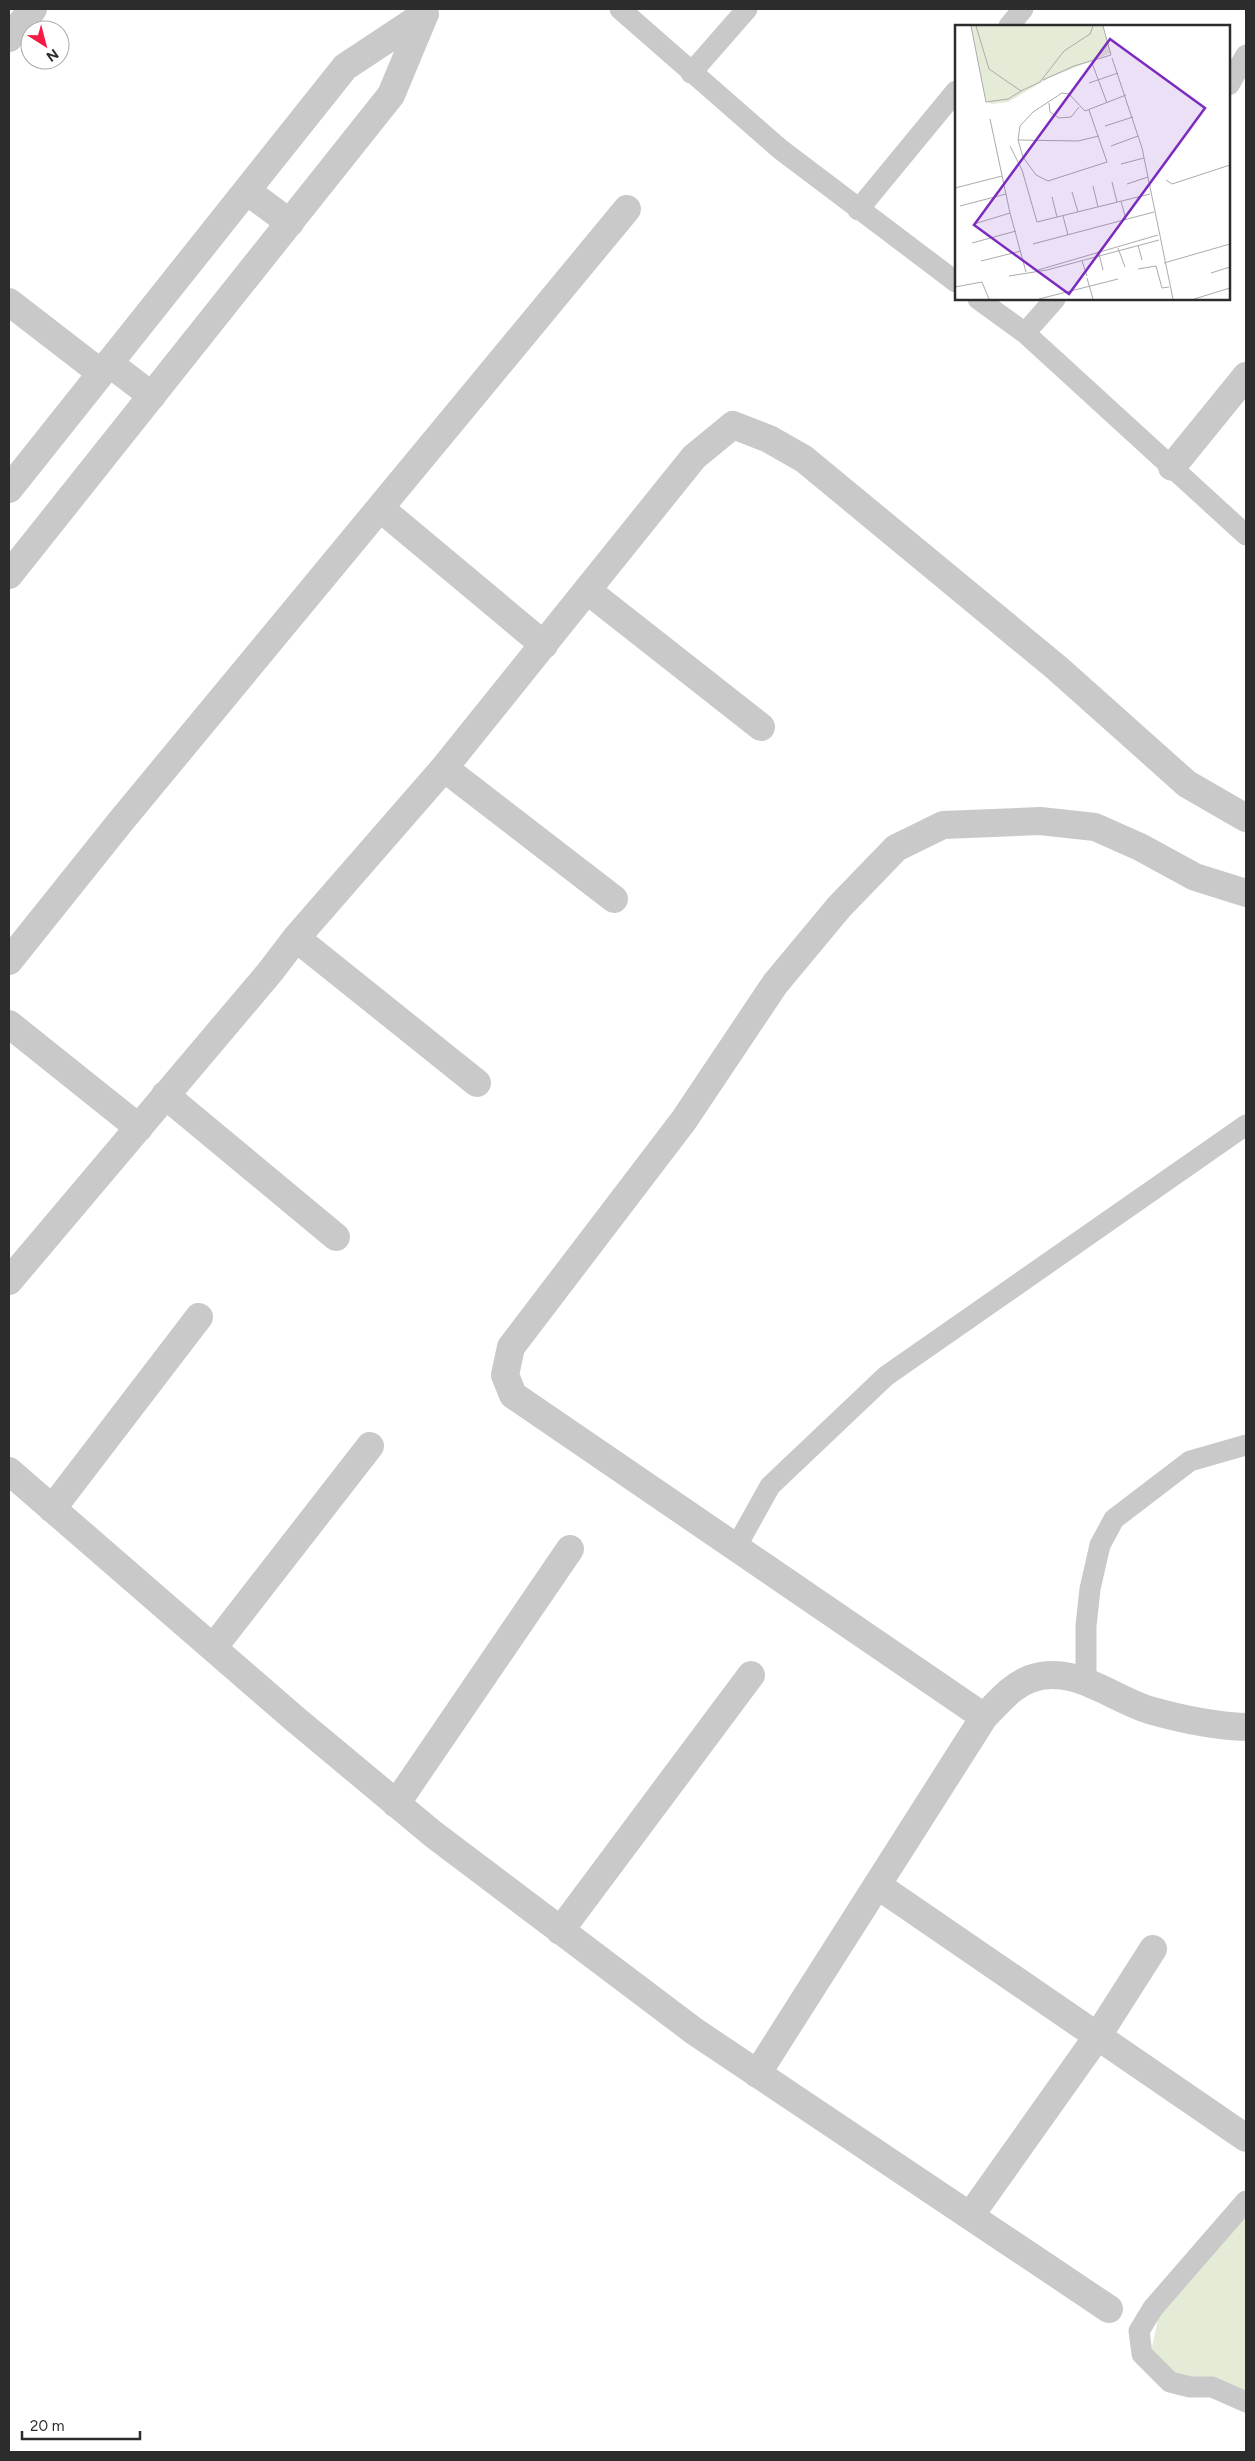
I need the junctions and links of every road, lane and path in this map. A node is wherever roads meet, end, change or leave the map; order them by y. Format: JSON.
{"nodes":[{"id":1,"x":33,"y":9,"type":"edge"},
{"id":2,"x":620,"y":9,"type":"edge"},
{"id":3,"x":747,"y":9,"type":"edge"},
{"id":4,"x":1023,"y":9,"type":"edge"},
{"id":5,"x":427,"y":12,"type":"edge"},
{"id":6,"x":1010,"y":25,"type":"edge"},
{"id":7,"x":9,"y":38,"type":"edge"},
{"id":8,"x":1246,"y":55,"type":"edge"},
{"id":9,"x":691,"y":73,"type":"junction"},
{"id":10,"x":1230,"y":83,"type":"edge"},
{"id":11,"x":955,"y":92,"type":"edge"},
{"id":12,"x":246,"y":191,"type":"junction"},
{"id":13,"x":626,"y":208,"type":"dead end"},
{"id":14,"x":858,"y":210,"type":"junction"},
{"id":15,"x":290,"y":223,"type":"junction"},
{"id":16,"x":955,"y":281,"type":"edge"},
{"id":17,"x":979,"y":300,"type":"edge"},
{"id":18,"x":1054,"y":300,"type":"edge"},
{"id":19,"x":9,"y":302,"type":"edge"},
{"id":20,"x":1025,"y":333,"type":"junction"},
{"id":21,"x":105,"y":368,"type":"junction"},
{"id":22,"x":1246,"y":376,"type":"edge"},
{"id":23,"x":152,"y":396,"type":"junction"},
{"id":24,"x":1172,"y":467,"type":"junction"},
{"id":25,"x":9,"y":489,"type":"edge"},
{"id":26,"x":380,"y":508,"type":"junction"},
{"id":27,"x":1246,"y":535,"type":"edge"},
{"id":28,"x":13,"y":561,"type":"edge"},
{"id":29,"x":588,"y":591,"type":"junction"},
{"id":30,"x":544,"y":645,"type":"junction"},
{"id":31,"x":761,"y":727,"type":"dead end"},
{"id":32,"x":444,"y":768,"type":"junction"},
{"id":33,"x":1246,"y":818,"type":"edge"},
{"id":34,"x":1246,"y":893,"type":"edge"},
{"id":35,"x":614,"y":899,"type":"dead end"},
{"id":36,"x":296,"y":938,"type":"junction"},
{"id":37,"x":9,"y":961,"type":"edge"},
{"id":38,"x":9,"y":1024,"type":"edge"},
{"id":39,"x":477,"y":1083,"type":"dead end"},
{"id":40,"x":165,"y":1094,"type":"junction"},
{"id":41,"x":1246,"y":1125,"type":"edge"},
{"id":42,"x":139,"y":1128,"type":"junction"},
{"id":43,"x":336,"y":1237,"type":"dead end"},
{"id":44,"x":9,"y":1281,"type":"edge"},
{"id":45,"x":199,"y":1317,"type":"dead end"},
{"id":46,"x":1246,"y":1445,"type":"edge"},
{"id":47,"x":370,"y":1446,"type":"dead end"},
{"id":48,"x":9,"y":1471,"type":"edge"},
{"id":49,"x":52,"y":1509,"type":"junction"},
{"id":50,"x":570,"y":1549,"type":"dead end"},
{"id":51,"x":735,"y":1549,"type":"junction"},
{"id":52,"x":213,"y":1648,"type":"junction"},
{"id":53,"x":751,"y":1675,"type":"dead end"},
{"id":54,"x":1086,"y":1681,"type":"junction"},
{"id":55,"x":984,"y":1717,"type":"junction"},
{"id":56,"x":1246,"y":1727,"type":"edge"},
{"id":57,"x":396,"y":1804,"type":"junction"},
{"id":58,"x":877,"y":1885,"type":"junction"},
{"id":59,"x":560,"y":1931,"type":"junction"},
{"id":60,"x":1153,"y":1948,"type":"dead end"},
{"id":61,"x":1097,"y":2037,"type":"junction"},
{"id":62,"x":757,"y":2074,"type":"junction"},
{"id":63,"x":1246,"y":2138,"type":"edge"},
{"id":64,"x":1246,"y":2201,"type":"edge"},
{"id":65,"x":970,"y":2216,"type":"junction"},
{"id":66,"x":1109,"y":2309,"type":"dead end"},
{"id":67,"x":1246,"y":2402,"type":"edge"}],
"edges":[{"from":1,"to":7,"type":"street"},
{"from":2,"to":9,"type":"lane"},
{"from":3,"to":9,"type":"lane"},
{"from":4,"to":6,"type":"lane"},
{"from":5,"to":12,"type":"street"},
{"from":5,"to":15,"type":"street"},
{"from":8,"to":10,"type":"lane"},
{"from":9,"to":14,"type":"lane"},
{"from":11,"to":14,"type":"lane"},
{"from":12,"to":15,"type":"street"},
{"from":12,"to":21,"type":"street"},
{"from":13,"to":26,"type":"street"},
{"from":14,"to":16,"type":"lane"},
{"from":15,"to":23,"type":"street"},
{"from":17,"to":20,"type":"lane"},
{"from":18,"to":20,"type":"lane"},
{"from":19,"to":21,"type":"street"},
{"from":20,"to":24,"type":"lane"},
{"from":21,"to":23,"type":"street"},
{"from":21,"to":25,"type":"street"},
{"from":22,"to":24,"type":"street"},
{"from":23,"to":28,"type":"street"},
{"from":24,"to":27,"type":"lane"},
{"from":26,"to":30,"type":"street"},
{"from":26,"to":37,"type":"street"},
{"from":29,"to":30,"type":"street"},
{"from":29,"to":31,"type":"street"},
{"from":29,"to":33,"type":"street"},
{"from":30,"to":32,"type":"street"},
{"from":32,"to":35,"type":"street"},
{"from":32,"to":36,"type":"street"},
{"from":34,"to":51,"type":"street"},
{"from":36,"to":39,"type":"street"},
{"from":36,"to":40,"type":"street"},
{"from":38,"to":42,"type":"street"},
{"from":40,"to":42,"type":"street"},
{"from":40,"to":43,"type":"street"},
{"from":41,"to":51,"type":"lane"},
{"from":42,"to":44,"type":"street"},
{"from":45,"to":49,"type":"street"},
{"from":46,"to":54,"type":"lane"},
{"from":47,"to":52,"type":"street"},
{"from":48,"to":49,"type":"street"},
{"from":49,"to":52,"type":"street"},
{"from":50,"to":57,"type":"street"},
{"from":51,"to":55,"type":"street"},
{"from":52,"to":57,"type":"street"},
{"from":53,"to":59,"type":"street"},
{"from":54,"to":55,"type":"street"},
{"from":54,"to":56,"type":"street"},
{"from":55,"to":58,"type":"street"},
{"from":57,"to":59,"type":"street"},
{"from":58,"to":61,"type":"street"},
{"from":58,"to":62,"type":"street"},
{"from":59,"to":62,"type":"street"},
{"from":60,"to":61,"type":"street"},
{"from":61,"to":63,"type":"street"},
{"from":61,"to":65,"type":"street"},
{"from":62,"to":65,"type":"street"},
{"from":64,"to":67,"type":"lane"},
{"from":65,"to":66,"type":"street"}]}
